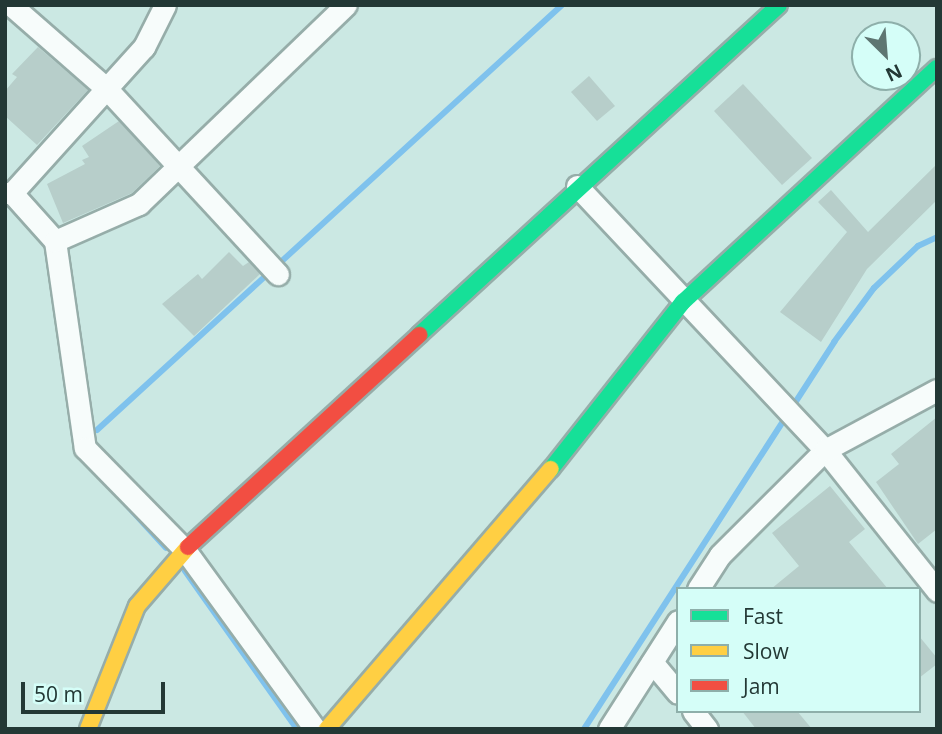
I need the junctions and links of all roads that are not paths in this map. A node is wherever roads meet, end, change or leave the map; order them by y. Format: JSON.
{"nodes":[{"id":1,"x":11,"y":5,"type":"edge"},
{"id":2,"x":165,"y":5,"type":"edge"},
{"id":3,"x":346,"y":5,"type":"edge"},
{"id":4,"x":779,"y":5,"type":"edge"},
{"id":5,"x":937,"y":68,"type":"edge"},
{"id":6,"x":107,"y":89,"type":"junction"},
{"id":7,"x":177,"y":164,"type":"junction"},
{"id":8,"x":577,"y":186,"type":"junction"},
{"id":9,"x":8,"y":193,"type":"edge"},
{"id":10,"x":55,"y":242,"type":"junction"},
{"id":11,"x":275,"y":270,"type":"dead end"},
{"id":12,"x":683,"y":302,"type":"junction"},
{"id":13,"x":937,"y":390,"type":"edge"},
{"id":14,"x":825,"y":450,"type":"junction"},
{"id":15,"x":185,"y":550,"type":"junction"},
{"id":16,"x":699,"y":587,"type":"edge"},
{"id":17,"x":937,"y":592,"type":"edge"},
{"id":18,"x":676,"y":624,"type":"edge"},
{"id":19,"x":652,"y":662,"type":"junction"},
{"id":20,"x":676,"y":691,"type":"edge"},
{"id":21,"x":695,"y":713,"type":"edge"},
{"id":22,"x":88,"y":729,"type":"edge"},
{"id":23,"x":315,"y":729,"type":"edge"},
{"id":24,"x":327,"y":729,"type":"edge"},
{"id":25,"x":609,"y":729,"type":"edge"},
{"id":26,"x":707,"y":729,"type":"edge"}],
"edges":[{"from":1,"to":6,"type":"street"},
{"from":2,"to":6,"type":"street"},
{"from":3,"to":7,"type":"street"},
{"from":4,"to":8,"type":"street"},
{"from":5,"to":12,"type":"street"},
{"from":6,"to":7,"type":"street"},
{"from":6,"to":9,"type":"street"},
{"from":7,"to":10,"type":"street"},
{"from":7,"to":11,"type":"street"},
{"from":8,"to":12,"type":"street"},
{"from":8,"to":15,"type":"street"},
{"from":9,"to":10,"type":"street"},
{"from":10,"to":15,"type":"street"},
{"from":12,"to":14,"type":"street"},
{"from":12,"to":24,"type":"street"},
{"from":13,"to":14,"type":"street"},
{"from":14,"to":16,"type":"street"},
{"from":14,"to":17,"type":"street"},
{"from":15,"to":22,"type":"street"},
{"from":15,"to":23,"type":"street"},
{"from":18,"to":19,"type":"street"},
{"from":19,"to":20,"type":"street"},
{"from":19,"to":25,"type":"street"},
{"from":21,"to":26,"type":"street"}]}
